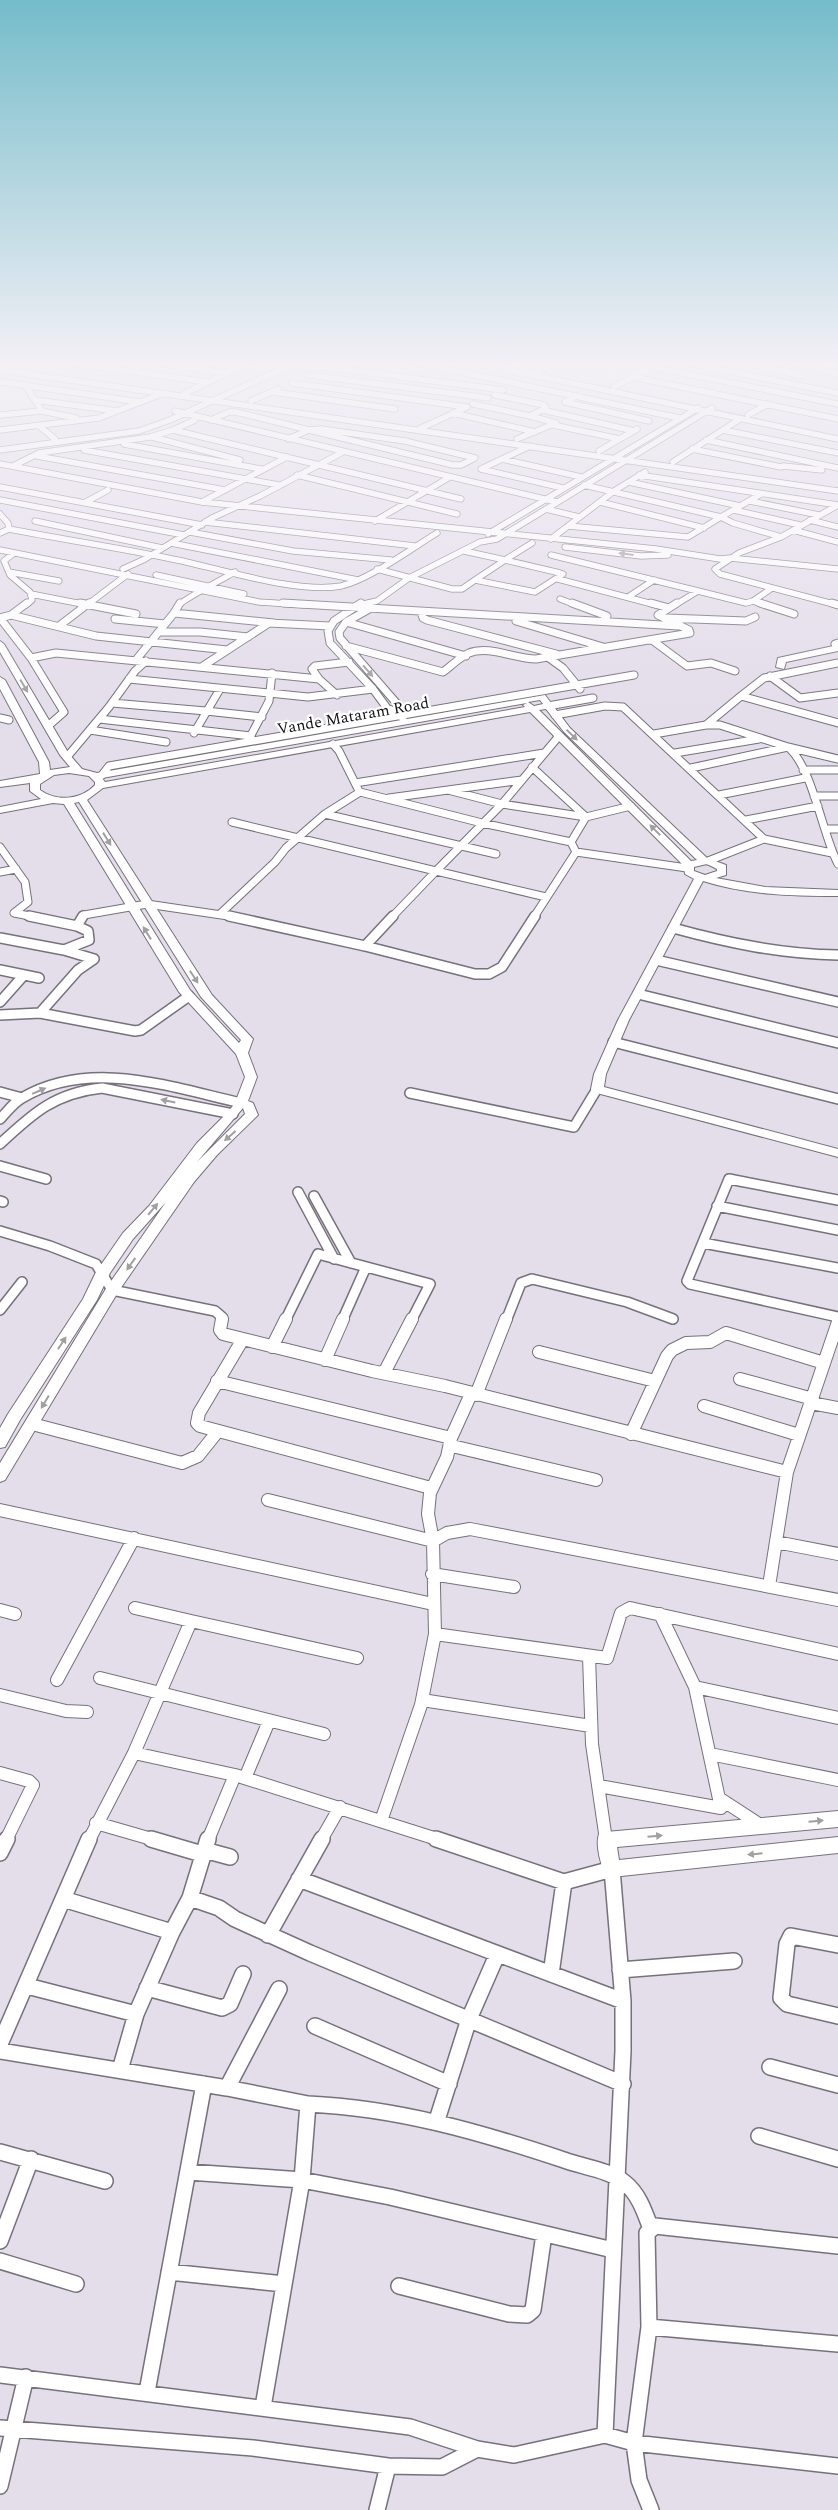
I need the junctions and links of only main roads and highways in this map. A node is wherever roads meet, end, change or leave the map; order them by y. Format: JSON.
{"nodes":[{"id":1,"x":39,"y":784,"type":"road end"},
{"id":2,"x":0,"y":793,"type":"edge"},
{"id":3,"x":704,"y":878,"type":"road end"},
{"id":4,"x":838,"y":893,"type":"edge"}],
"edges":[{"from":1,"to":2,"type":"main road"},
{"from":3,"to":4,"type":"main road"}]}
